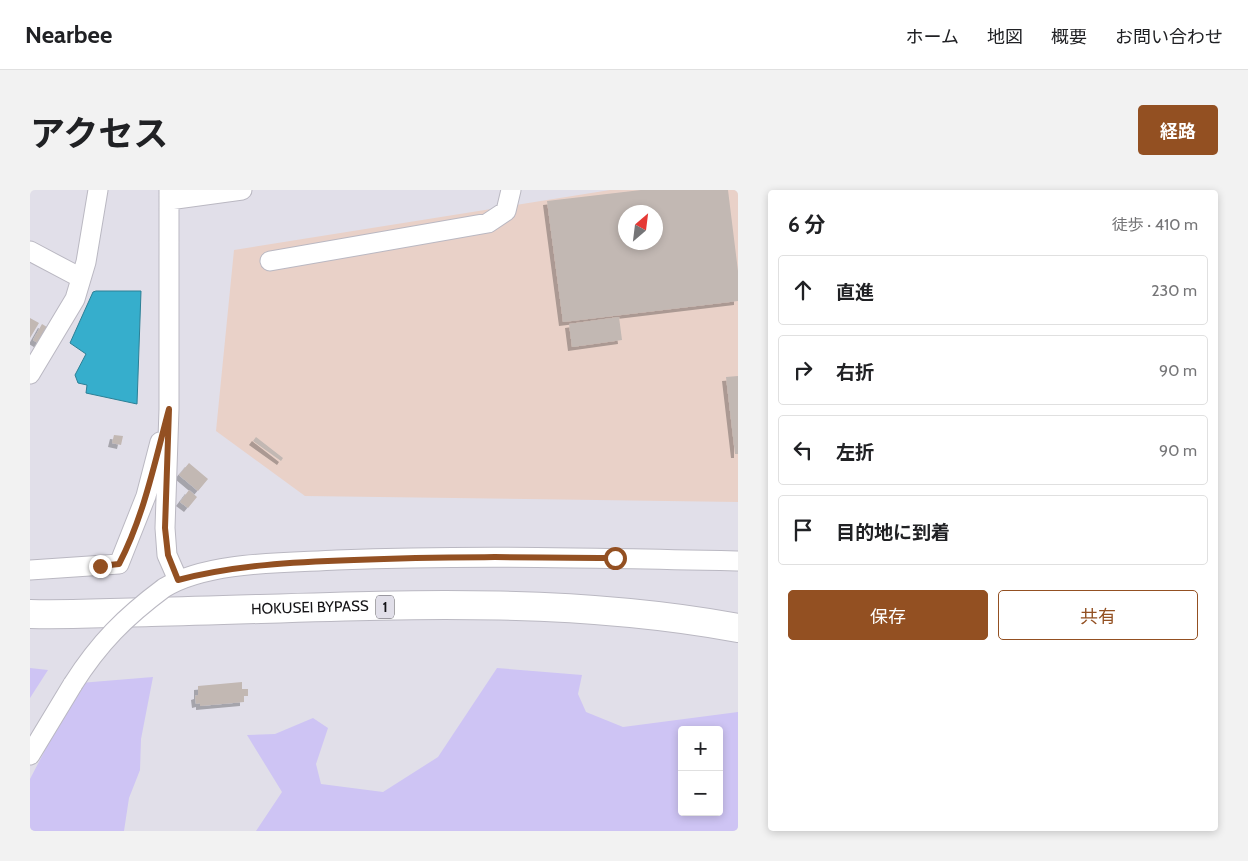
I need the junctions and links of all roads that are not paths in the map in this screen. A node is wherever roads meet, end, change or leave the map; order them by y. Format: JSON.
{"nodes":[{"id":1,"x":98,"y":190,"type":"edge"},
{"id":2,"x":242,"y":190,"type":"edge"},
{"id":3,"x":512,"y":190,"type":"edge"},
{"id":4,"x":169,"y":195,"type":"edge"},
{"id":5,"x":30,"y":251,"type":"edge"},
{"id":6,"x":270,"y":261,"type":"dead end"},
{"id":7,"x":81,"y":278,"type":"junction"},
{"id":8,"x":30,"y":374,"type":"edge"},
{"id":9,"x":169,"y":409,"type":"junction"},
{"id":10,"x":738,"y":561,"type":"edge"},
{"id":11,"x":30,"y":570,"type":"edge"},
{"id":12,"x":171,"y":584,"type":"junction"},
{"id":13,"x":30,"y":614,"type":"edge"},
{"id":14,"x":738,"y":628,"type":"edge"},
{"id":15,"x":30,"y":755,"type":"edge"}],
"edges":[{"from":1,"to":7,"type":"street"},
{"from":2,"to":4,"type":"street"},
{"from":3,"to":6,"type":"street"},
{"from":4,"to":9,"type":"street"},
{"from":5,"to":7,"type":"street"},
{"from":7,"to":8,"type":"street"},
{"from":9,"to":11,"type":"street"},
{"from":9,"to":12,"type":"street"},
{"from":10,"to":12,"type":"street"},
{"from":12,"to":15,"type":"street","bridge":true},
{"from":13,"to":14,"type":"highway","name":"HOKUSEI BYPASS","number":"1"}]}
